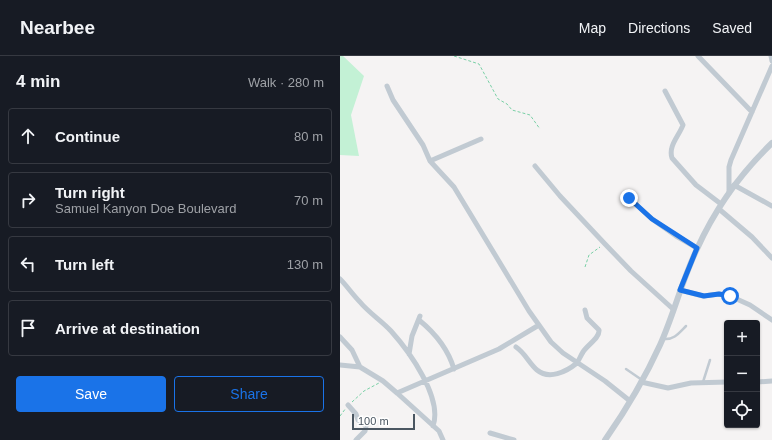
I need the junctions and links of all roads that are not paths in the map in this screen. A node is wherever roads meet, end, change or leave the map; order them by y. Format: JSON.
{"nodes":[{"id":1,"x":698,"y":56,"type":"edge"},
{"id":2,"x":771,"y":56,"type":"edge"},
{"id":3,"x":772,"y":60,"type":"edge"},
{"id":4,"x":772,"y":66,"type":"edge"},
{"id":5,"x":387,"y":86,"type":"dead end"},
{"id":6,"x":665,"y":91,"type":"dead end"},
{"id":7,"x":752,"y":112,"type":"junction"},
{"id":8,"x":481,"y":139,"type":"dead end"},
{"id":9,"x":772,"y":143,"type":"edge"},
{"id":10,"x":430,"y":161,"type":"junction"},
{"id":11,"x":535,"y":166,"type":"dead end"},
{"id":12,"x":734,"y":185,"type":"junction"},
{"id":13,"x":729,"y":192,"type":"junction"},
{"id":14,"x":629,"y":198,"type":"dead end"},
{"id":15,"x":720,"y":206,"type":"junction"},
{"id":16,"x":772,"y":206,"type":"edge"},
{"id":17,"x":697,"y":248,"type":"junction"},
{"id":18,"x":772,"y":258,"type":"edge"},
{"id":19,"x":340,"y":278,"type":"edge"},
{"id":20,"x":680,"y":290,"type":"junction"},
{"id":21,"x":673,"y":309,"type":"junction"},
{"id":22,"x":585,"y":310,"type":"dead end"},
{"id":23,"x":772,"y":320,"type":"edge"},
{"id":24,"x":539,"y":325,"type":"junction"},
{"id":25,"x":686,"y":326,"type":"dead end"},
{"id":26,"x":340,"y":337,"type":"edge"},
{"id":27,"x":662,"y":339,"type":"junction"},
{"id":28,"x":516,"y":347,"type":"dead end"},
{"id":29,"x":409,"y":354,"type":"junction"},
{"id":30,"x":710,"y":360,"type":"dead end"},
{"id":31,"x":577,"y":362,"type":"junction"},
{"id":32,"x":340,"y":365,"type":"edge"},
{"id":33,"x":360,"y":367,"type":"junction"},
{"id":34,"x":626,"y":368,"type":"dead end"},
{"id":35,"x":454,"y":369,"type":"junction"},
{"id":36,"x":642,"y":381,"type":"junction"},
{"id":37,"x":425,"y":382,"type":"junction"},
{"id":38,"x":724,"y":382,"type":"edge"},
{"id":39,"x":760,"y":382,"type":"edge"},
{"id":40,"x":772,"y":382,"type":"edge"},
{"id":41,"x":703,"y":383,"type":"junction"},
{"id":42,"x":397,"y":393,"type":"junction"},
{"id":43,"x":630,"y":401,"type":"junction"},
{"id":44,"x":348,"y":405,"type":"road end"},
{"id":45,"x":433,"y":426,"type":"junction"},
{"id":46,"x":490,"y":433,"type":"dead end"},
{"id":47,"x":356,"y":440,"type":"edge"},
{"id":48,"x":443,"y":440,"type":"edge"},
{"id":49,"x":514,"y":440,"type":"edge"},
{"id":50,"x":605,"y":440,"type":"edge"}],
"edges":[{"from":1,"to":7,"type":"street"},
{"from":2,"to":3,"type":"street"},
{"from":4,"to":7,"type":"street"},
{"from":5,"to":10,"type":"street"},
{"from":6,"to":15,"type":"street"},
{"from":7,"to":13,"type":"street"},
{"from":8,"to":10,"type":"street"},
{"from":9,"to":12,"type":"street"},
{"from":10,"to":24,"type":"street"},
{"from":11,"to":21,"type":"street"},
{"from":12,"to":13,"type":"street"},
{"from":12,"to":16,"type":"street"},
{"from":13,"to":15,"type":"street"},
{"from":14,"to":17,"type":"street"},
{"from":15,"to":17,"type":"street"},
{"from":15,"to":18,"type":"street"},
{"from":17,"to":20,"type":"street"},
{"from":19,"to":29,"type":"street"},
{"from":20,"to":21,"type":"street"},
{"from":20,"to":23,"type":"street"},
{"from":21,"to":27,"type":"street"},
{"from":22,"to":31,"type":"street"},
{"from":24,"to":31,"type":"street"},
{"from":24,"to":35,"type":"street"},
{"from":25,"to":27,"type":"lane"},
{"from":26,"to":33,"type":"street"},
{"from":27,"to":36,"type":"street"},
{"from":28,"to":31,"type":"street"},
{"from":29,"to":35,"type":"street"},
{"from":29,"to":37,"type":"street"},
{"from":30,"to":41,"type":"lane"},
{"from":31,"to":43,"type":"street"},
{"from":32,"to":33,"type":"street"},
{"from":33,"to":42,"type":"street"},
{"from":34,"to":36,"type":"lane"},
{"from":35,"to":37,"type":"street"},
{"from":36,"to":41,"type":"street"},
{"from":36,"to":43,"type":"street"},
{"from":37,"to":42,"type":"street"},
{"from":37,"to":45,"type":"street"},
{"from":38,"to":41,"type":"street"},
{"from":39,"to":40,"type":"street"},
{"from":42,"to":45,"type":"street"},
{"from":43,"to":50,"type":"street"},
{"from":44,"to":47,"type":"street"},
{"from":45,"to":48,"type":"street"},
{"from":46,"to":49,"type":"street"}]}
